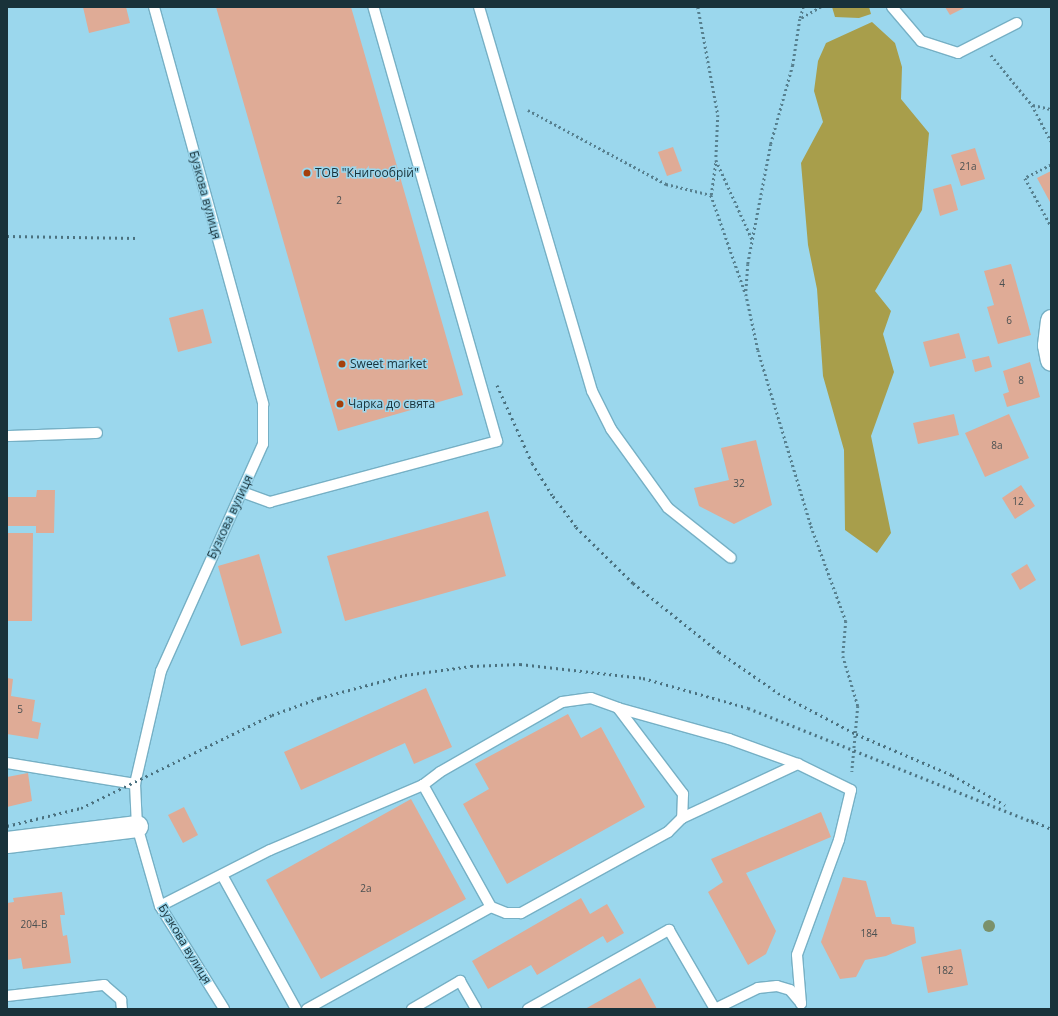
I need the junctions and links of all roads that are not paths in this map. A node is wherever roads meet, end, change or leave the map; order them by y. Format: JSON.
{"nodes":[{"id":1,"x":154,"y":7,"type":"edge"},
{"id":2,"x":373,"y":7,"type":"edge"},
{"id":3,"x":479,"y":7,"type":"edge"},
{"id":4,"x":892,"y":7,"type":"edge"},
{"id":5,"x":1017,"y":23,"type":"dead end"},
{"id":6,"x":1051,"y":320,"type":"edge"},
{"id":7,"x":1051,"y":360,"type":"edge"},
{"id":8,"x":97,"y":433,"type":"dead end"},
{"id":9,"x":7,"y":436,"type":"edge"},
{"id":10,"x":242,"y":492,"type":"junction"},
{"id":11,"x":731,"y":558,"type":"dead end"},
{"id":12,"x":618,"y":708,"type":"junction"},
{"id":13,"x":7,"y":763,"type":"edge"},
{"id":14,"x":798,"y":764,"type":"junction"},
{"id":15,"x":135,"y":784,"type":"junction"},
{"id":16,"x":423,"y":785,"type":"junction"},
{"id":17,"x":682,"y":818,"type":"junction"},
{"id":18,"x":138,"y":826,"type":"junction"},
{"id":19,"x":7,"y":842,"type":"edge"},
{"id":20,"x":222,"y":875,"type":"junction"},
{"id":21,"x":160,"y":906,"type":"junction"},
{"id":22,"x":491,"y":907,"type":"junction"},
{"id":23,"x":7,"y":996,"type":"edge"},
{"id":24,"x":802,"y":1007,"type":"edge"},
{"id":25,"x":122,"y":1009,"type":"edge"},
{"id":26,"x":224,"y":1009,"type":"edge"},
{"id":27,"x":296,"y":1009,"type":"edge"},
{"id":28,"x":307,"y":1009,"type":"edge"},
{"id":29,"x":412,"y":1009,"type":"edge"},
{"id":30,"x":476,"y":1009,"type":"edge"},
{"id":31,"x":528,"y":1009,"type":"edge"},
{"id":32,"x":715,"y":1009,"type":"edge"}],
"edges":[{"from":1,"to":10,"type":"lane","name":"Бузкова вулиця"},
{"from":2,"to":10,"type":"lane"},
{"from":3,"to":11,"type":"lane"},
{"from":4,"to":5,"type":"lane"},
{"from":6,"to":7,"type":"street"},
{"from":8,"to":9,"type":"lane"},
{"from":10,"to":15,"type":"lane","name":"Бузкова вулиця"},
{"from":12,"to":14,"type":"lane"},
{"from":12,"to":16,"type":"lane"},
{"from":12,"to":17,"type":"lane"},
{"from":13,"to":15,"type":"lane"},
{"from":14,"to":17,"type":"lane"},
{"from":14,"to":24,"type":"lane"},
{"from":15,"to":18,"type":"lane","name":"Бузкова вулиця"},
{"from":16,"to":20,"type":"lane"},
{"from":16,"to":22,"type":"lane"},
{"from":17,"to":22,"type":"lane"},
{"from":18,"to":19,"type":"street"},
{"from":18,"to":21,"type":"lane","name":"Бузкова вулиця"},
{"from":20,"to":21,"type":"lane"},
{"from":20,"to":27,"type":"lane"},
{"from":21,"to":26,"type":"lane","name":"Бузкова вулиця"},
{"from":22,"to":28,"type":"lane"},
{"from":23,"to":25,"type":"lane"},
{"from":24,"to":32,"type":"lane"},
{"from":29,"to":30,"type":"lane"},
{"from":31,"to":32,"type":"lane"}]}
